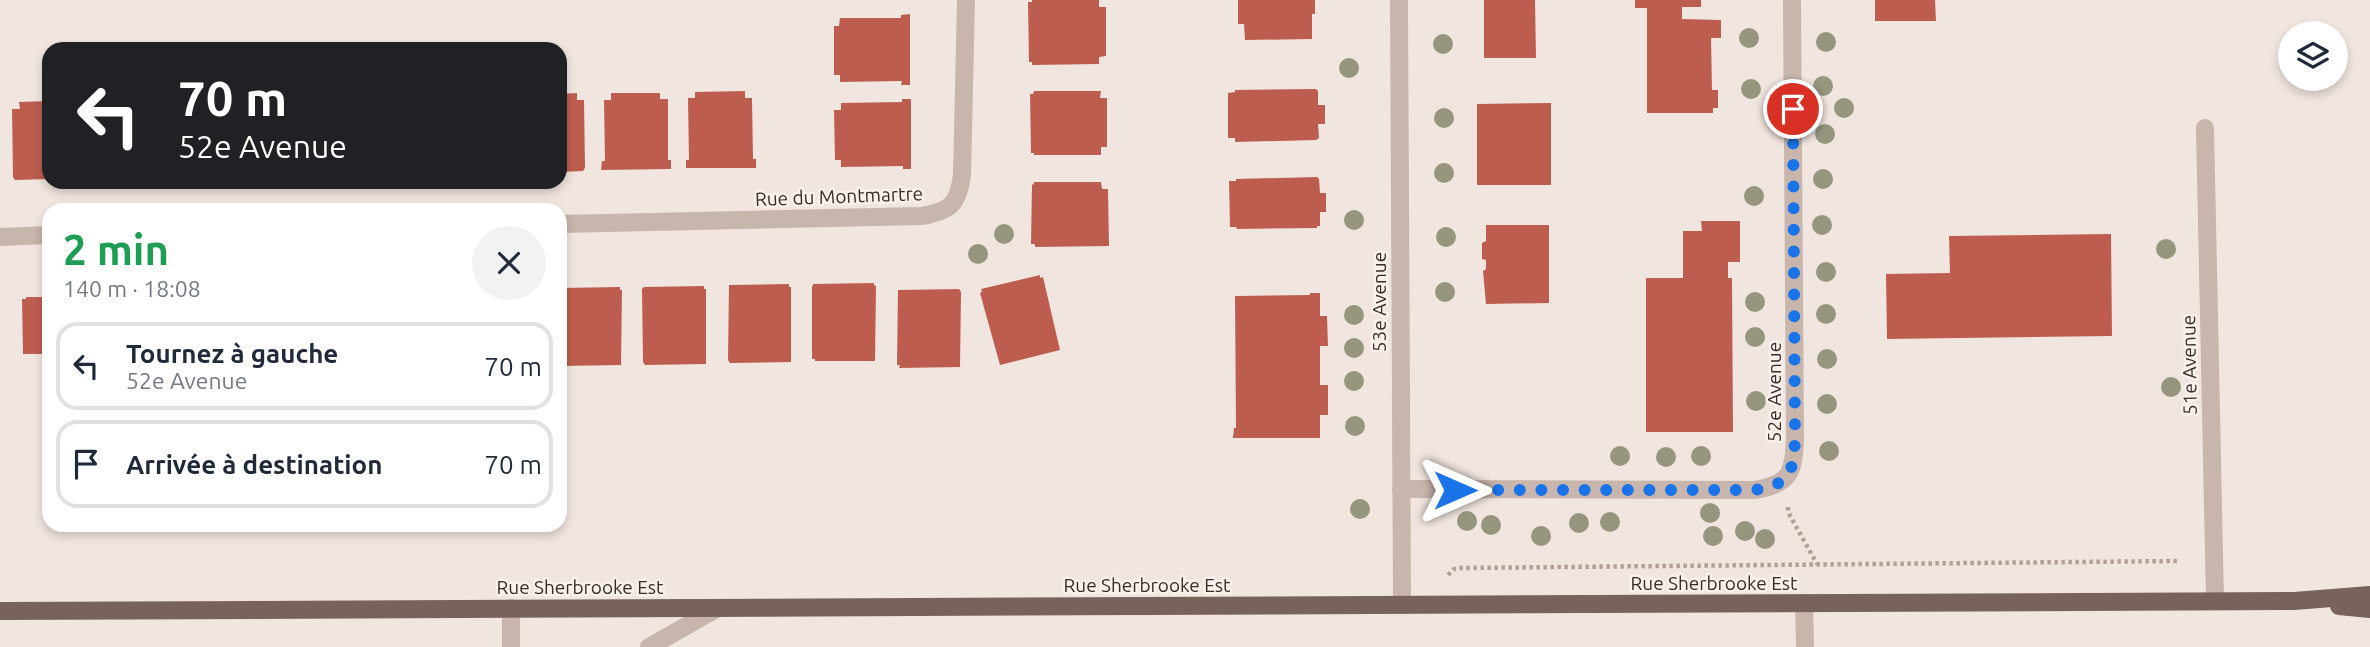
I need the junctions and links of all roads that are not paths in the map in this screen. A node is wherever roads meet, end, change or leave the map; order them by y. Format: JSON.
{"nodes":[{"id":1,"x":966,"y":0,"type":"edge"},
{"id":2,"x":1399,"y":0,"type":"edge"},
{"id":3,"x":1792,"y":0,"type":"edge"},
{"id":4,"x":2205,"y":128,"type":"dead end"},
{"id":5,"x":567,"y":224,"type":"edge"},
{"id":6,"x":42,"y":235,"type":"edge"},
{"id":7,"x":0,"y":237,"type":"edge"},
{"id":8,"x":1401,"y":489,"type":"junction"},
{"id":9,"x":2370,"y":595,"type":"edge"},
{"id":10,"x":2215,"y":601,"type":"junction"},
{"id":11,"x":2294,"y":601,"type":"junction"},
{"id":12,"x":1804,"y":603,"type":"junction"},
{"id":13,"x":1402,"y":605,"type":"junction"},
{"id":14,"x":511,"y":608,"type":"junction"},
{"id":15,"x":718,"y":608,"type":"junction"},
{"id":16,"x":2370,"y":609,"type":"edge"},
{"id":17,"x":0,"y":611,"type":"edge"},
{"id":18,"x":511,"y":647,"type":"edge"},
{"id":19,"x":649,"y":647,"type":"edge"},
{"id":20,"x":1805,"y":647,"type":"edge"}],
"edges":[{"from":1,"to":5,"type":"street","name":"Rue du Montmartre"},
{"from":2,"to":8,"type":"street","name":"53e Avenue"},
{"from":3,"to":8,"type":"street","name":"52e Avenue"},
{"from":4,"to":10,"type":"street","name":"51e Avenue"},
{"from":6,"to":7,"type":"street"},
{"from":8,"to":13,"type":"street","name":"53e Avenue"},
{"from":9,"to":11,"type":"main road","name":"Rue Sherbrooke Est"},
{"from":10,"to":11,"type":"main road","name":"Rue Sherbrooke Est"},
{"from":10,"to":12,"type":"main road","name":"Rue Sherbrooke Est"},
{"from":11,"to":16,"type":"main road","name":"Rue Sherbrooke Est"},
{"from":12,"to":13,"type":"main road","name":"Rue Sherbrooke Est"},
{"from":12,"to":20,"type":"street"},
{"from":13,"to":15,"type":"main road","name":"Rue Sherbrooke Est"},
{"from":14,"to":15,"type":"main road","name":"Rue Sherbrooke Est"},
{"from":14,"to":17,"type":"main road","name":"Rue Sherbrooke Est"},
{"from":14,"to":18,"type":"street"},
{"from":15,"to":19,"type":"street"}]}
